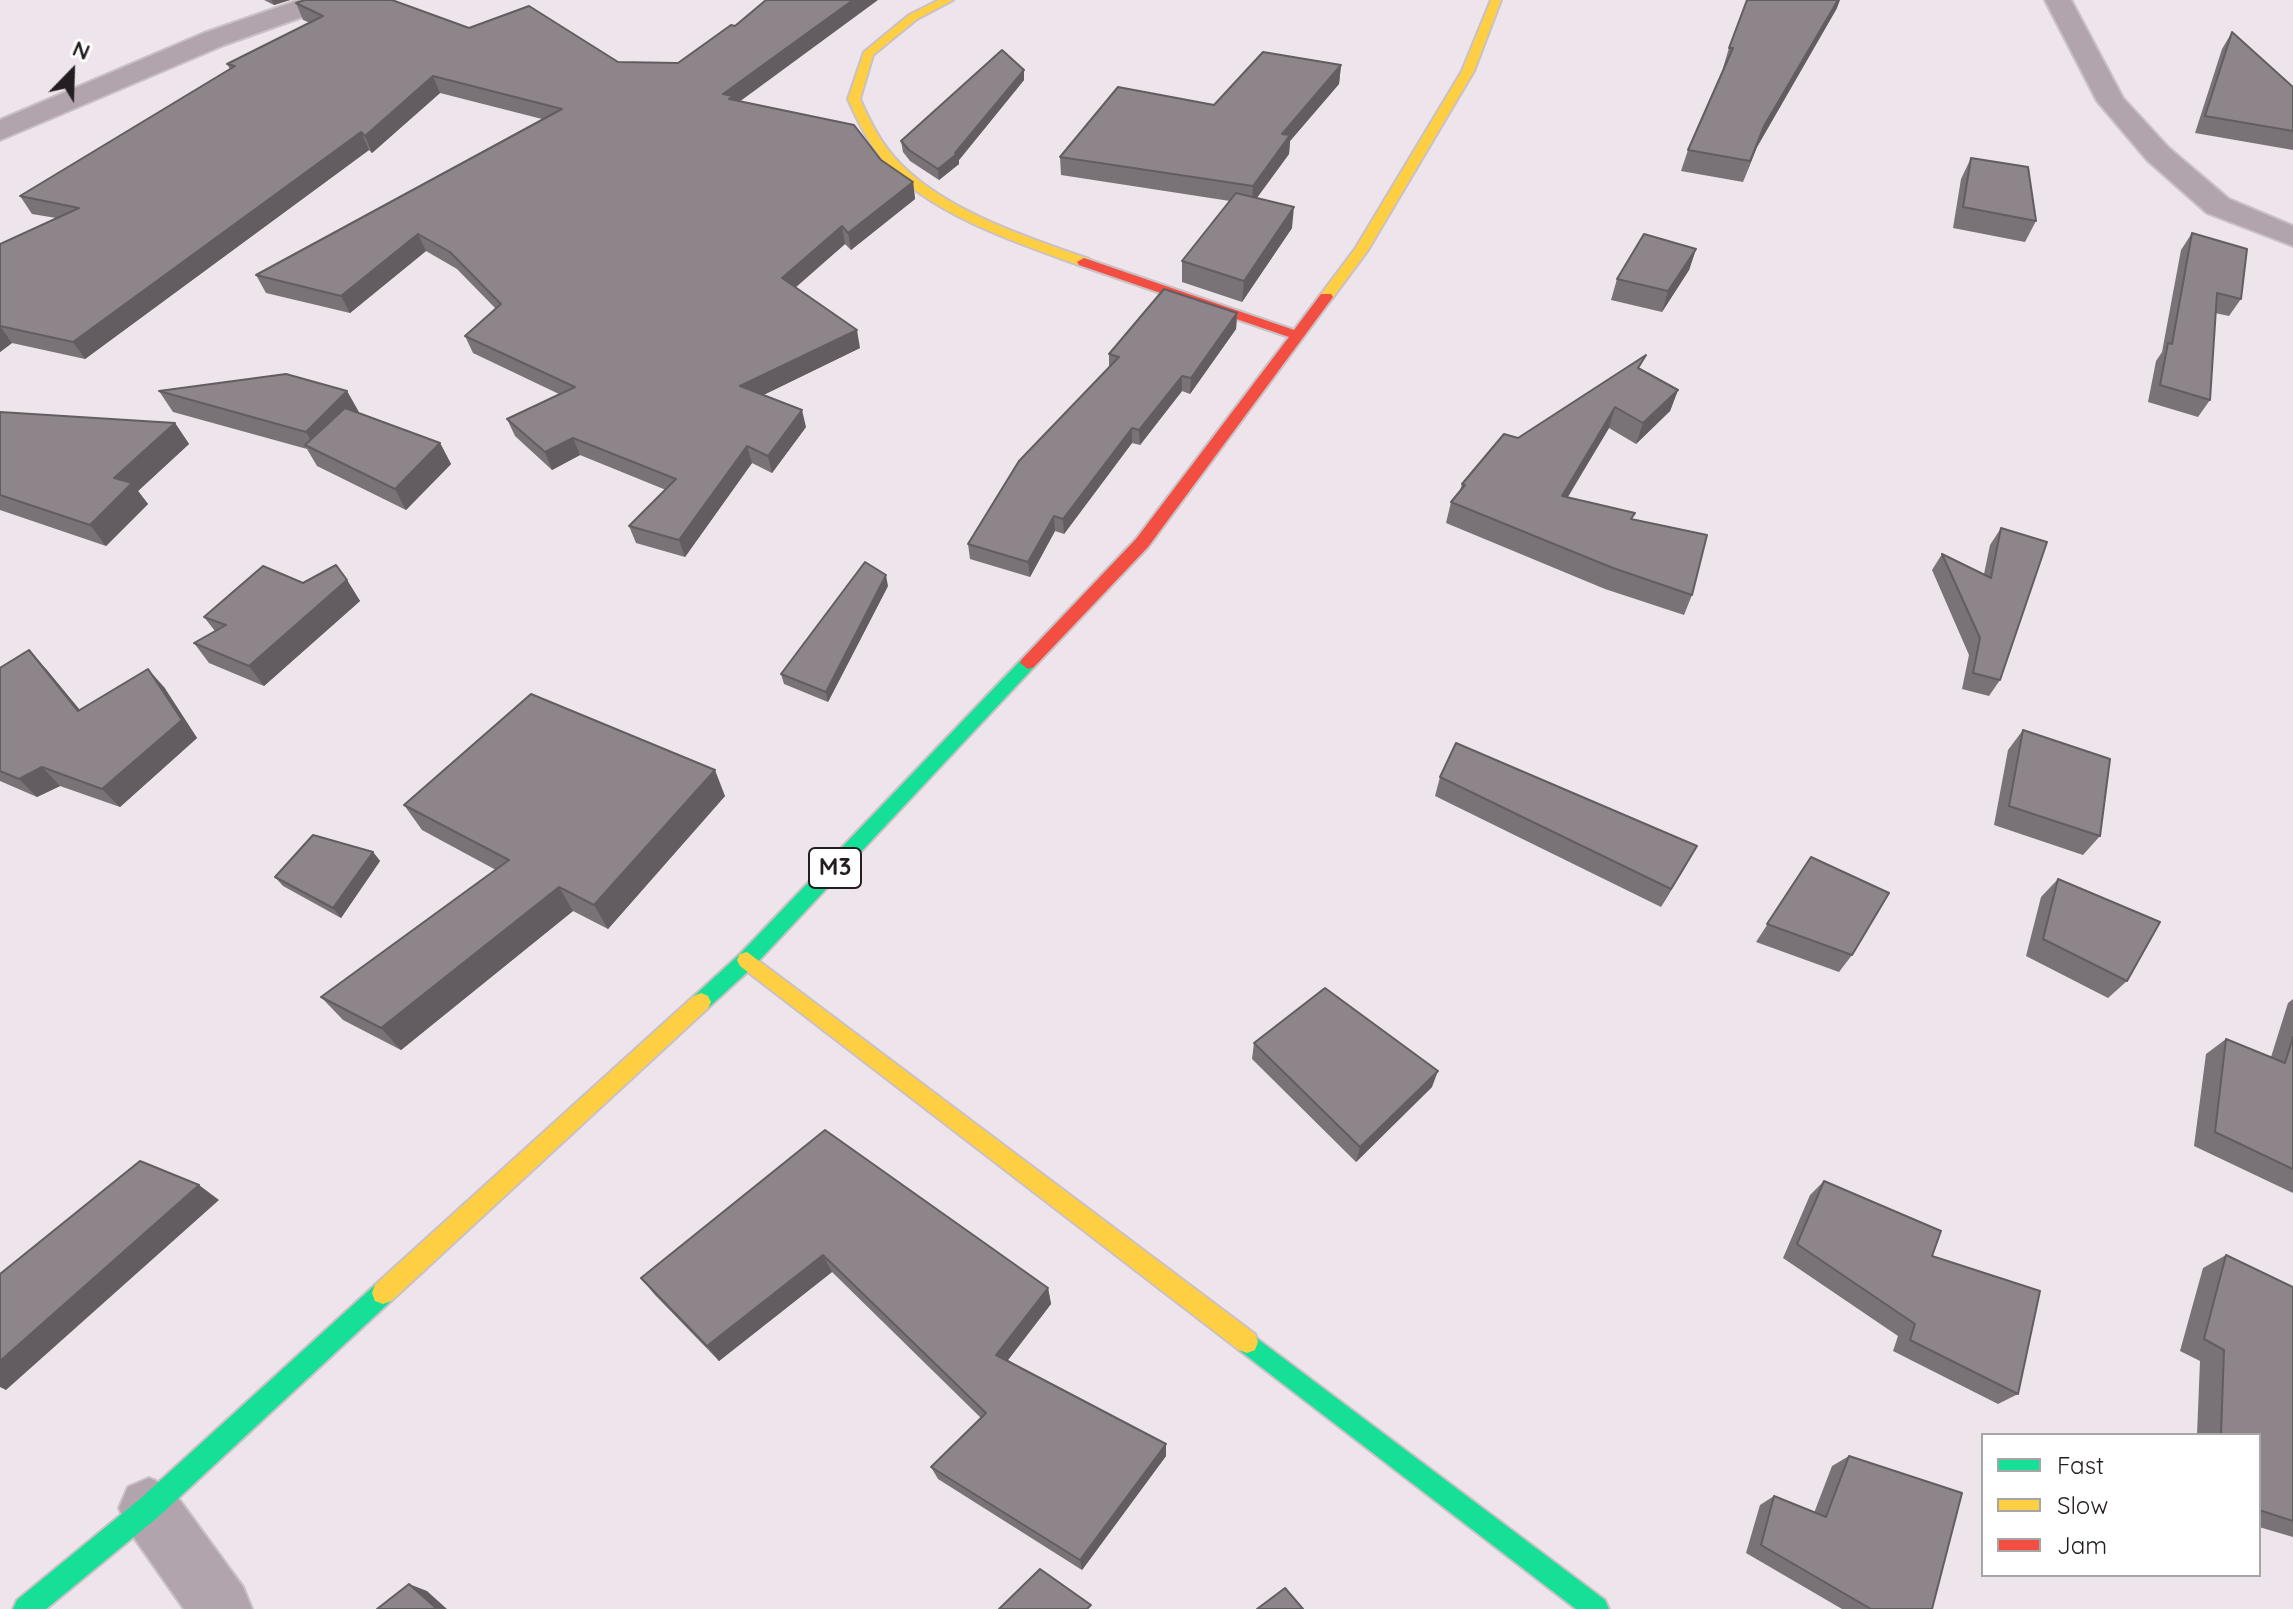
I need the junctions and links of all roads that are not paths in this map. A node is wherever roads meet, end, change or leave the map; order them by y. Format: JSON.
{"nodes":[{"id":1,"x":324,"y":0,"type":"edge"},
{"id":2,"x":948,"y":0,"type":"edge"},
{"id":3,"x":1496,"y":0,"type":"edge"},
{"id":4,"x":2058,"y":0,"type":"edge"},
{"id":5,"x":0,"y":131,"type":"edge"},
{"id":6,"x":2293,"y":237,"type":"edge"},
{"id":7,"x":1299,"y":336,"type":"junction"},
{"id":8,"x":747,"y":960,"type":"junction"},
{"id":9,"x":149,"y":1508,"type":"junction"},
{"id":10,"x":26,"y":1609,"type":"edge"},
{"id":11,"x":221,"y":1609,"type":"edge"},
{"id":12,"x":1596,"y":1609,"type":"edge"}],
"edges":[{"from":1,"to":5,"type":"street"},
{"from":2,"to":7,"type":"main road"},
{"from":3,"to":7,"type":"main road","number":"M3"},
{"from":4,"to":6,"type":"street"},
{"from":7,"to":8,"type":"main road","number":"M3"},
{"from":8,"to":9,"type":"main road","number":"M3"},
{"from":8,"to":12,"type":"main road"},
{"from":9,"to":10,"type":"main road","number":"M3"},
{"from":9,"to":11,"type":"street"}]}
